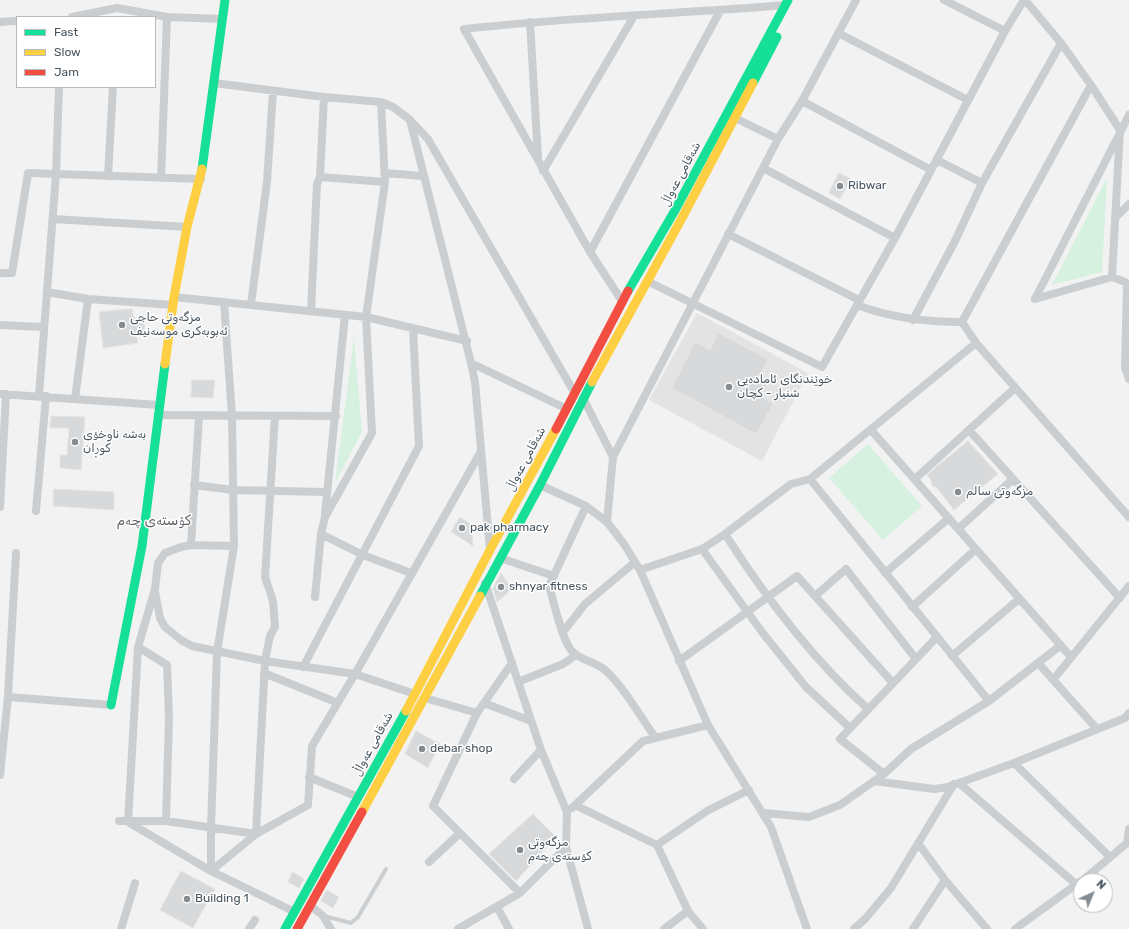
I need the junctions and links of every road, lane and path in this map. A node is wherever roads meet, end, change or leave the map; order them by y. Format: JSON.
{"nodes":[{"id":1,"x":225,"y":0,"type":"edge"},
{"id":2,"x":797,"y":0,"type":"edge"},
{"id":3,"x":856,"y":0,"type":"edge"},
{"id":4,"x":944,"y":0,"type":"edge"},
{"id":5,"x":1025,"y":0,"type":"edge"},
{"id":6,"x":787,"y":2,"type":"edge"},
{"id":7,"x":117,"y":8,"type":"junction"},
{"id":8,"x":720,"y":11,"type":"junction"},
{"id":9,"x":77,"y":16,"type":"edge"},
{"id":10,"x":117,"y":16,"type":"edge"},
{"id":11,"x":634,"y":16,"type":"junction"},
{"id":12,"x":167,"y":17,"type":"junction"},
{"id":13,"x":222,"y":19,"type":"junction"},
{"id":14,"x":16,"y":21,"type":"edge"},
{"id":15,"x":0,"y":22,"type":"edge"},
{"id":16,"x":530,"y":22,"type":"junction"},
{"id":17,"x":1005,"y":31,"type":"junction"},
{"id":18,"x":838,"y":33,"type":"junction"},
{"id":19,"x":1060,"y":43,"type":"junction"},
{"id":20,"x":214,"y":83,"type":"junction"},
{"id":21,"x":1091,"y":85,"type":"junction"},
{"id":22,"x":59,"y":88,"type":"edge"},
{"id":23,"x":113,"y":88,"type":"edge"},
{"id":24,"x":273,"y":91,"type":"junction"},
{"id":25,"x":324,"y":97,"type":"junction"},
{"id":26,"x":968,"y":100,"type":"junction"},
{"id":27,"x":802,"y":101,"type":"junction"},
{"id":28,"x":381,"y":102,"type":"junction"},
{"id":29,"x":1129,"y":115,"type":"edge"},
{"id":30,"x":735,"y":118,"type":"junction"},
{"id":31,"x":410,"y":119,"type":"junction"},
{"id":32,"x":1120,"y":130,"type":"junction"},
{"id":33,"x":778,"y":139,"type":"junction"},
{"id":34,"x":538,"y":160,"type":"junction"},
{"id":35,"x":937,"y":160,"type":"junction"},
{"id":36,"x":763,"y":168,"type":"junction"},
{"id":37,"x":931,"y":170,"type":"junction"},
{"id":38,"x":543,"y":171,"type":"junction"},
{"id":39,"x":385,"y":173,"type":"junction"},
{"id":40,"x":56,"y":174,"type":"junction"},
{"id":41,"x":108,"y":176,"type":"junction"},
{"id":42,"x":423,"y":176,"type":"junction"},
{"id":43,"x":320,"y":177,"type":"junction"},
{"id":44,"x":161,"y":178,"type":"junction"},
{"id":45,"x":201,"y":179,"type":"junction"},
{"id":46,"x":385,"y":182,"type":"junction"},
{"id":47,"x":982,"y":183,"type":"junction"},
{"id":48,"x":1129,"y":204,"type":"edge"},
{"id":49,"x":1115,"y":218,"type":"junction"},
{"id":50,"x":53,"y":219,"type":"junction"},
{"id":51,"x":187,"y":227,"type":"junction"},
{"id":52,"x":728,"y":234,"type":"junction"},
{"id":53,"x":895,"y":238,"type":"junction"},
{"id":54,"x":590,"y":252,"type":"junction"},
{"id":55,"x":0,"y":273,"type":"edge"},
{"id":56,"x":1112,"y":277,"type":"junction"},
{"id":57,"x":647,"y":281,"type":"junction"},
{"id":58,"x":47,"y":292,"type":"junction"},
{"id":59,"x":88,"y":299,"type":"junction"},
{"id":60,"x":173,"y":301,"type":"junction"},
{"id":61,"x":622,"y":301,"type":"junction"},
{"id":62,"x":224,"y":302,"type":"junction"},
{"id":63,"x":858,"y":303,"type":"junction"},
{"id":64,"x":252,"y":304,"type":"junction"},
{"id":65,"x":691,"y":304,"type":"junction"},
{"id":66,"x":311,"y":311,"type":"junction"},
{"id":67,"x":345,"y":315,"type":"junction"},
{"id":68,"x":366,"y":317,"type":"junction"},
{"id":69,"x":913,"y":320,"type":"junction"},
{"id":70,"x":962,"y":322,"type":"junction"},
{"id":71,"x":0,"y":325,"type":"edge"},
{"id":72,"x":44,"y":327,"type":"junction"},
{"id":73,"x":413,"y":329,"type":"junction"},
{"id":74,"x":467,"y":341,"type":"junction"},
{"id":75,"x":976,"y":343,"type":"junction"},
{"id":76,"x":471,"y":363,"type":"junction"},
{"id":77,"x":1129,"y":379,"type":"edge"},
{"id":78,"x":1015,"y":388,"type":"junction"},
{"id":79,"x":574,"y":392,"type":"junction"},
{"id":80,"x":3,"y":394,"type":"edge"},
{"id":81,"x":42,"y":396,"type":"junction"},
{"id":82,"x":583,"y":398,"type":"junction"},
{"id":83,"x":75,"y":400,"type":"junction"},
{"id":84,"x":159,"y":406,"type":"junction"},
{"id":85,"x":567,"y":409,"type":"junction"},
{"id":86,"x":158,"y":415,"type":"junction"},
{"id":87,"x":199,"y":416,"type":"junction"},
{"id":88,"x":232,"y":416,"type":"junction"},
{"id":89,"x":275,"y":416,"type":"junction"},
{"id":90,"x":336,"y":416,"type":"junction"},
{"id":91,"x":871,"y":430,"type":"junction"},
{"id":92,"x":969,"y":430,"type":"junction"},
{"id":93,"x":480,"y":453,"type":"junction"},
{"id":94,"x":613,"y":456,"type":"junction"},
{"id":95,"x":810,"y":479,"type":"junction"},
{"id":96,"x":915,"y":479,"type":"junction"},
{"id":97,"x":1013,"y":479,"type":"junction"},
{"id":98,"x":194,"y":485,"type":"junction"},
{"id":99,"x":540,"y":485,"type":"junction"},
{"id":100,"x":232,"y":490,"type":"junction"},
{"id":101,"x":269,"y":490,"type":"junction"},
{"id":102,"x":326,"y":492,"type":"junction"},
{"id":103,"x":586,"y":506,"type":"junction"},
{"id":104,"x":0,"y":508,"type":"edge"},
{"id":105,"x":36,"y":511,"type":"dead end"},
{"id":106,"x":324,"y":517,"type":"junction"},
{"id":107,"x":1129,"y":517,"type":"edge"},
{"id":108,"x":949,"y":518,"type":"junction"},
{"id":109,"x":607,"y":522,"type":"junction"},
{"id":110,"x":958,"y":529,"type":"junction"},
{"id":111,"x":321,"y":534,"type":"junction"},
{"id":112,"x":725,"y":534,"type":"junction"},
{"id":113,"x":191,"y":545,"type":"junction"},
{"id":114,"x":234,"y":546,"type":"junction"},
{"id":115,"x":702,"y":549,"type":"junction"},
{"id":116,"x":976,"y":549,"type":"junction"},
{"id":117,"x":490,"y":550,"type":"junction"},
{"id":118,"x":16,"y":553,"type":"dead end"},
{"id":119,"x":363,"y":555,"type":"junction"},
{"id":120,"x":500,"y":558,"type":"junction"},
{"id":121,"x":635,"y":562,"type":"junction"},
{"id":122,"x":640,"y":570,"type":"junction"},
{"id":123,"x":479,"y":572,"type":"junction"},
{"id":124,"x":412,"y":573,"type":"junction"},
{"id":125,"x":885,"y":573,"type":"junction"},
{"id":126,"x":554,"y":576,"type":"junction"},
{"id":127,"x":485,"y":585,"type":"junction"},
{"id":128,"x":1129,"y":586,"type":"edge"},
{"id":129,"x":155,"y":589,"type":"junction"},
{"id":130,"x":815,"y":596,"type":"junction"},
{"id":131,"x":315,"y":597,"type":"dead end"},
{"id":132,"x":768,"y":597,"type":"junction"},
{"id":133,"x":1019,"y":598,"type":"junction"},
{"id":134,"x":1120,"y":598,"type":"junction"},
{"id":135,"x":912,"y":606,"type":"junction"},
{"id":136,"x":748,"y":611,"type":"junction"},
{"id":137,"x":564,"y":632,"type":"junction"},
{"id":138,"x":936,"y":638,"type":"junction"},
{"id":139,"x":138,"y":646,"type":"junction"},
{"id":140,"x":1060,"y":646,"type":"junction"},
{"id":141,"x":217,"y":652,"type":"junction"},
{"id":142,"x":576,"y":655,"type":"junction"},
{"id":143,"x":952,"y":656,"type":"junction"},
{"id":144,"x":1071,"y":657,"type":"junction"},
{"id":145,"x":916,"y":659,"type":"junction"},
{"id":146,"x":265,"y":661,"type":"junction"},
{"id":147,"x":679,"y":661,"type":"junction"},
{"id":148,"x":512,"y":663,"type":"junction"},
{"id":149,"x":1039,"y":664,"type":"junction"},
{"id":150,"x":302,"y":667,"type":"junction"},
{"id":151,"x":264,"y":673,"type":"junction"},
{"id":152,"x":355,"y":674,"type":"junction"},
{"id":153,"x":1053,"y":680,"type":"junction"},
{"id":154,"x":518,"y":682,"type":"junction"},
{"id":155,"x":893,"y":683,"type":"junction"},
{"id":156,"x":415,"y":694,"type":"junction"},
{"id":157,"x":8,"y":697,"type":"junction"},
{"id":158,"x":425,"y":698,"type":"junction"},
{"id":159,"x":989,"y":701,"type":"junction"},
{"id":160,"x":338,"y":703,"type":"junction"},
{"id":161,"x":484,"y":703,"type":"junction"},
{"id":162,"x":111,"y":705,"type":"joint"},
{"id":163,"x":868,"y":709,"type":"junction"},
{"id":164,"x":477,"y":713,"type":"junction"},
{"id":165,"x":1128,"y":718,"type":"edge"},
{"id":166,"x":531,"y":721,"type":"junction"},
{"id":167,"x":708,"y":725,"type":"junction"},
{"id":168,"x":850,"y":728,"type":"junction"},
{"id":169,"x":1097,"y":729,"type":"junction"},
{"id":170,"x":655,"y":737,"type":"junction"},
{"id":171,"x":541,"y":750,"type":"junction"},
{"id":172,"x":1014,"y":763,"type":"junction"},
{"id":173,"x":884,"y":774,"type":"junction"},
{"id":174,"x":0,"y":776,"type":"edge"},
{"id":175,"x":309,"y":777,"type":"junction"},
{"id":176,"x":514,"y":779,"type":"dead end"},
{"id":177,"x":874,"y":781,"type":"junction"},
{"id":178,"x":957,"y":784,"type":"junction"},
{"id":179,"x":749,"y":790,"type":"junction"},
{"id":180,"x":358,"y":797,"type":"junction"},
{"id":181,"x":575,"y":805,"type":"junction"},
{"id":182,"x":567,"y":812,"type":"junction"},
{"id":183,"x":763,"y":813,"type":"junction"},
{"id":184,"x":119,"y":821,"type":"dead end"},
{"id":185,"x":166,"y":821,"type":"junction"},
{"id":186,"x":128,"y":822,"type":"junction"},
{"id":187,"x":211,"y":827,"type":"junction"},
{"id":188,"x":1129,"y":829,"type":"edge"},
{"id":189,"x":460,"y":833,"type":"junction"},
{"id":190,"x":256,"y":834,"type":"junction"},
{"id":191,"x":918,"y":844,"type":"junction"},
{"id":192,"x":658,"y":845,"type":"junction"},
{"id":193,"x":566,"y":847,"type":"junction"},
{"id":194,"x":1110,"y":857,"type":"junction"},
{"id":195,"x":429,"y":862,"type":"dead end"},
{"id":196,"x":386,"y":869,"type":"dead end"},
{"id":197,"x":211,"y":871,"type":"junction"},
{"id":198,"x":1091,"y":873,"type":"edge"},
{"id":199,"x":1073,"y":876,"type":"edge"},
{"id":200,"x":945,"y":880,"type":"junction"},
{"id":201,"x":135,"y":883,"type":"dead end"},
{"id":202,"x":1073,"y":887,"type":"edge"},
{"id":203,"x":520,"y":893,"type":"junction"},
{"id":204,"x":311,"y":906,"type":"junction"},
{"id":205,"x":497,"y":907,"type":"junction"},
{"id":206,"x":688,"y":911,"type":"junction"},
{"id":207,"x":296,"y":912,"type":"junction"},
{"id":208,"x":323,"y":916,"type":"junction"},
{"id":209,"x":255,"y":920,"type":"dead end"},
{"id":210,"x":1018,"y":928,"type":"edge"},
{"id":211,"x":121,"y":929,"type":"edge"},
{"id":212,"x":249,"y":929,"type":"edge"},
{"id":213,"x":285,"y":929,"type":"edge"},
{"id":214,"x":298,"y":929,"type":"edge"},
{"id":215,"x":331,"y":929,"type":"edge"},
{"id":216,"x":458,"y":929,"type":"edge"},
{"id":217,"x":509,"y":929,"type":"edge"},
{"id":218,"x":588,"y":929,"type":"edge"},
{"id":219,"x":664,"y":929,"type":"edge"},
{"id":220,"x":703,"y":929,"type":"edge"},
{"id":221,"x":807,"y":929,"type":"edge"},
{"id":222,"x":854,"y":929,"type":"edge"},
{"id":223,"x":913,"y":929,"type":"edge"},
{"id":224,"x":987,"y":929,"type":"edge"}],
"edges":[{"from":1,"to":13,"type":"main road"},
{"from":2,"to":30,"type":"main road","name":"شەقامی عەواڵ"},
{"from":3,"to":18,"type":"street"},
{"from":4,"to":17,"type":"street"},
{"from":5,"to":17,"type":"street"},
{"from":5,"to":19,"type":"street"},
{"from":6,"to":8,"type":"street"},
{"from":6,"to":61,"type":"main road","name":"شەقامی عەواڵ"},
{"from":7,"to":9,"type":"street"},
{"from":7,"to":10,"type":"street"},
{"from":7,"to":12,"type":"street"},
{"from":8,"to":11,"type":"street"},
{"from":8,"to":54,"type":"street"},
{"from":11,"to":16,"type":"street"},
{"from":11,"to":38,"type":"street"},
{"from":12,"to":13,"type":"street"},
{"from":12,"to":44,"type":"street"},
{"from":13,"to":20,"type":"main road"},
{"from":14,"to":15,"type":"street"},
{"from":16,"to":34,"type":"street"},
{"from":16,"to":34,"type":"street"},
{"from":17,"to":26,"type":"street"},
{"from":18,"to":26,"type":"street"},
{"from":18,"to":27,"type":"street"},
{"from":19,"to":21,"type":"street"},
{"from":19,"to":47,"type":"street"},
{"from":20,"to":24,"type":"street"},
{"from":20,"to":45,"type":"main road"},
{"from":21,"to":32,"type":"street"},
{"from":21,"to":70,"type":"street"},
{"from":22,"to":40,"type":"street"},
{"from":23,"to":41,"type":"street"},
{"from":24,"to":25,"type":"street"},
{"from":24,"to":64,"type":"street"},
{"from":25,"to":28,"type":"street"},
{"from":25,"to":43,"type":"street"},
{"from":26,"to":35,"type":"street"},
{"from":27,"to":33,"type":"street"},
{"from":27,"to":37,"type":"street"},
{"from":28,"to":31,"type":"street"},
{"from":28,"to":39,"type":"street"},
{"from":29,"to":32,"type":"street"},
{"from":30,"to":33,"type":"street"},
{"from":30,"to":57,"type":"main road","name":"شەقامی عەواڵ"},
{"from":31,"to":42,"type":"street"},
{"from":31,"to":79,"type":"street"},
{"from":32,"to":49,"type":"street"},
{"from":32,"to":56,"type":"street"},
{"from":33,"to":36,"type":"street"},
{"from":34,"to":38,"type":"street"},
{"from":35,"to":37,"type":"street"},
{"from":35,"to":47,"type":"street"},
{"from":36,"to":52,"type":"street"},
{"from":36,"to":53,"type":"street"},
{"from":37,"to":53,"type":"street"},
{"from":38,"to":54,"type":"street"},
{"from":39,"to":42,"type":"street"},
{"from":39,"to":46,"type":"street"},
{"from":40,"to":41,"type":"street"},
{"from":40,"to":50,"type":"street"},
{"from":40,"to":55,"type":"street"},
{"from":41,"to":44,"type":"street"},
{"from":42,"to":74,"type":"street"},
{"from":43,"to":46,"type":"street"},
{"from":43,"to":66,"type":"street"},
{"from":44,"to":45,"type":"street"},
{"from":45,"to":51,"type":"main road"},
{"from":46,"to":68,"type":"street"},
{"from":47,"to":69,"type":"street"},
{"from":48,"to":49,"type":"street"},
{"from":49,"to":56,"type":"street"},
{"from":50,"to":51,"type":"street"},
{"from":50,"to":58,"type":"street"},
{"from":51,"to":60,"type":"main road"},
{"from":52,"to":63,"type":"street"},
{"from":52,"to":65,"type":"street"},
{"from":53,"to":63,"type":"street"},
{"from":54,"to":61,"type":"street"},
{"from":56,"to":77,"type":"street"},
{"from":57,"to":65,"type":"street"},
{"from":57,"to":82,"type":"main road","name":"شەقامی عەواڵ"},
{"from":58,"to":59,"type":"street"},
{"from":58,"to":72,"type":"street"},
{"from":59,"to":60,"type":"street"},
{"from":59,"to":83,"type":"street"},
{"from":60,"to":62,"type":"street"},
{"from":60,"to":84,"type":"main road"},
{"from":61,"to":79,"type":"main road","name":"شەقامی عەواڵ"},
{"from":62,"to":64,"type":"street"},
{"from":62,"to":88,"type":"street"},
{"from":63,"to":65,"type":"street"},
{"from":63,"to":69,"type":"street"},
{"from":64,"to":66,"type":"street"},
{"from":65,"to":94,"type":"street"},
{"from":66,"to":67,"type":"street"},
{"from":67,"to":68,"type":"street"},
{"from":67,"to":90,"type":"street"},
{"from":68,"to":73,"type":"street"},
{"from":68,"to":106,"type":"street"},
{"from":69,"to":70,"type":"street"},
{"from":70,"to":75,"type":"street"},
{"from":71,"to":72,"type":"street"},
{"from":72,"to":81,"type":"street"},
{"from":73,"to":74,"type":"street"},
{"from":73,"to":119,"type":"street"},
{"from":74,"to":76,"type":"street"},
{"from":75,"to":78,"type":"street"},
{"from":75,"to":91,"type":"street"},
{"from":76,"to":85,"type":"street"},
{"from":76,"to":93,"type":"street"},
{"from":78,"to":92,"type":"street"},
{"from":78,"to":107,"type":"street"},
{"from":79,"to":85,"type":"main road","name":"شەقامی عەواڵ"},
{"from":80,"to":81,"type":"street"},
{"from":80,"to":104,"type":"street"},
{"from":81,"to":83,"type":"street"},
{"from":81,"to":105,"type":"street"},
{"from":82,"to":94,"type":"street"},
{"from":82,"to":99,"type":"main road","name":"شەقامی عەواڵ"},
{"from":83,"to":84,"type":"street"},
{"from":84,"to":86,"type":"main road"},
{"from":85,"to":117,"type":"main road","name":"شەقامی عەواڵ"},
{"from":86,"to":87,"type":"street"},
{"from":86,"to":162,"type":"main road"},
{"from":87,"to":88,"type":"street"},
{"from":87,"to":98,"type":"street"},
{"from":88,"to":89,"type":"street"},
{"from":88,"to":100,"type":"street"},
{"from":89,"to":90,"type":"street"},
{"from":89,"to":101,"type":"street"},
{"from":90,"to":102,"type":"street"},
{"from":91,"to":95,"type":"street"},
{"from":91,"to":96,"type":"street"},
{"from":92,"to":96,"type":"street"},
{"from":92,"to":97,"type":"street"},
{"from":93,"to":117,"type":"street"},
{"from":93,"to":124,"type":"street"},
{"from":94,"to":109,"type":"street"},
{"from":95,"to":112,"type":"street"},
{"from":95,"to":125,"type":"street"},
{"from":96,"to":108,"type":"street"},
{"from":97,"to":110,"type":"street"},
{"from":97,"to":134,"type":"street"},
{"from":98,"to":100,"type":"street"},
{"from":98,"to":113,"type":"street"},
{"from":99,"to":103,"type":"street"},
{"from":99,"to":120,"type":"main road","name":"شەقامی عەواڵ"},
{"from":100,"to":101,"type":"street"},
{"from":100,"to":114,"type":"street"},
{"from":101,"to":102,"type":"street"},
{"from":101,"to":146,"type":"street"},
{"from":102,"to":106,"type":"street"},
{"from":103,"to":109,"type":"street"},
{"from":103,"to":126,"type":"street"},
{"from":106,"to":111,"type":"street"},
{"from":108,"to":110,"type":"street"},
{"from":108,"to":125,"type":"street"},
{"from":109,"to":121,"type":"street"},
{"from":110,"to":116,"type":"street"},
{"from":111,"to":119,"type":"street"},
{"from":111,"to":131,"type":"street"},
{"from":112,"to":115,"type":"street"},
{"from":112,"to":132,"type":"street"},
{"from":113,"to":114,"type":"street"},
{"from":113,"to":129,"type":"street"},
{"from":114,"to":141,"type":"street"},
{"from":115,"to":122,"type":"street"},
{"from":115,"to":136,"type":"street"},
{"from":116,"to":133,"type":"street"},
{"from":116,"to":135,"type":"street"},
{"from":117,"to":123,"type":"main road","name":"شەقامی عەواڵ"},
{"from":118,"to":157,"type":"street"},
{"from":119,"to":124,"type":"street"},
{"from":119,"to":150,"type":"street"},
{"from":120,"to":126,"type":"street"},
{"from":120,"to":127,"type":"main road","name":"شەقامی عەواڵ"},
{"from":121,"to":122,"type":"street"},
{"from":121,"to":137,"type":"street"},
{"from":122,"to":147,"type":"street"},
{"from":123,"to":127,"type":"street"},
{"from":123,"to":156,"type":"main road","name":"شەقامی عەواڵ"},
{"from":124,"to":152,"type":"street"},
{"from":125,"to":135,"type":"street"},
{"from":126,"to":137,"type":"street"},
{"from":127,"to":148,"type":"street"},
{"from":127,"to":158,"type":"main road","name":"شەقامی عەواڵ"},
{"from":128,"to":134,"type":"street"},
{"from":129,"to":139,"type":"street"},
{"from":129,"to":141,"type":"street"},
{"from":130,"to":132,"type":"street"},
{"from":130,"to":145,"type":"street"},
{"from":130,"to":155,"type":"street"},
{"from":132,"to":136,"type":"street"},
{"from":132,"to":163,"type":"street"},
{"from":133,"to":140,"type":"street"},
{"from":133,"to":143,"type":"street"},
{"from":134,"to":144,"type":"street"},
{"from":135,"to":138,"type":"street"},
{"from":136,"to":147,"type":"street"},
{"from":136,"to":168,"type":"street"},
{"from":137,"to":142,"type":"street"},
{"from":138,"to":143,"type":"street"},
{"from":138,"to":145,"type":"street"},
{"from":139,"to":185,"type":"street"},
{"from":139,"to":186,"type":"street"},
{"from":140,"to":144,"type":"street"},
{"from":140,"to":149,"type":"street"},
{"from":141,"to":146,"type":"street"},
{"from":141,"to":187,"type":"street"},
{"from":142,"to":154,"type":"street"},
{"from":142,"to":170,"type":"street"},
{"from":143,"to":159,"type":"street"},
{"from":144,"to":153,"type":"street"},
{"from":145,"to":155,"type":"street"},
{"from":146,"to":150,"type":"street"},
{"from":146,"to":151,"type":"street"},
{"from":147,"to":167,"type":"street"},
{"from":148,"to":154,"type":"street"},
{"from":148,"to":161,"type":"street"},
{"from":149,"to":153,"type":"street"},
{"from":149,"to":159,"type":"street"},
{"from":150,"to":152,"type":"street"},
{"from":151,"to":160,"type":"street"},
{"from":151,"to":190,"type":"street"},
{"from":152,"to":156,"type":"street"},
{"from":152,"to":160,"type":"street"},
{"from":153,"to":169,"type":"street"},
{"from":154,"to":166,"type":"street"},
{"from":155,"to":163,"type":"street"},
{"from":156,"to":180,"type":"main road","name":"شەقامی عەواڵ"},
{"from":157,"to":162,"type":"street"},
{"from":157,"to":174,"type":"street"},
{"from":158,"to":164,"type":"street"},
{"from":158,"to":204,"type":"main road","name":"شەقامی عەواڵ"},
{"from":159,"to":173,"type":"street"},
{"from":160,"to":175,"type":"street"},
{"from":161,"to":164,"type":"street"},
{"from":161,"to":166,"type":"street"},
{"from":163,"to":168,"type":"street"},
{"from":164,"to":189,"type":"street"},
{"from":165,"to":169,"type":"street"},
{"from":166,"to":171,"type":"street"},
{"from":167,"to":170,"type":"street"},
{"from":167,"to":179,"type":"street"},
{"from":168,"to":173,"type":"street"},
{"from":169,"to":172,"type":"street"},
{"from":170,"to":181,"type":"street"},
{"from":171,"to":176,"type":"street"},
{"from":171,"to":182,"type":"street"},
{"from":172,"to":178,"type":"street"},
{"from":172,"to":194,"type":"street"},
{"from":173,"to":177,"type":"street"},
{"from":175,"to":180,"type":"street"},
{"from":175,"to":190,"type":"street"},
{"from":177,"to":178,"type":"street"},
{"from":177,"to":183,"type":"street"},
{"from":178,"to":191,"type":"street"},
{"from":178,"to":199,"type":"street"},
{"from":179,"to":183,"type":"street"},
{"from":179,"to":192,"type":"street"},
{"from":180,"to":207,"type":"main road","name":"شەقامی عەواڵ"},
{"from":181,"to":182,"type":"street"},
{"from":181,"to":192,"type":"street"},
{"from":182,"to":193,"type":"street"},
{"from":183,"to":221,"type":"street"},
{"from":184,"to":186,"type":"street"},
{"from":185,"to":186,"type":"street"},
{"from":185,"to":187,"type":"street"},
{"from":186,"to":197,"type":"street"},
{"from":187,"to":190,"type":"street"},
{"from":187,"to":197,"type":"street"},
{"from":188,"to":194,"type":"street"},
{"from":189,"to":195,"type":"street"},
{"from":189,"to":203,"type":"street"},
{"from":190,"to":197,"type":"street"},
{"from":191,"to":200,"type":"street"},
{"from":191,"to":222,"type":"street"},
{"from":192,"to":206,"type":"street"},
{"from":193,"to":203,"type":"street"},
{"from":193,"to":218,"type":"street"},
{"from":194,"to":198,"type":"street"},
{"from":196,"to":208,"type":"lane"},
{"from":197,"to":207,"type":"street"},
{"from":200,"to":223,"type":"street"},
{"from":200,"to":224,"type":"street"},
{"from":201,"to":211,"type":"street"},
{"from":202,"to":210,"type":"street"},
{"from":203,"to":205,"type":"street"},
{"from":204,"to":208,"type":"street"},
{"from":204,"to":214,"type":"main road","name":"شەقامی عەواڵ"},
{"from":205,"to":216,"type":"street"},
{"from":205,"to":217,"type":"street"},
{"from":206,"to":219,"type":"street"},
{"from":206,"to":220,"type":"street"},
{"from":207,"to":213,"type":"main road","name":"شەقامی عەواڵ"},
{"from":208,"to":215,"type":"street"},
{"from":209,"to":212,"type":"street"}]}
